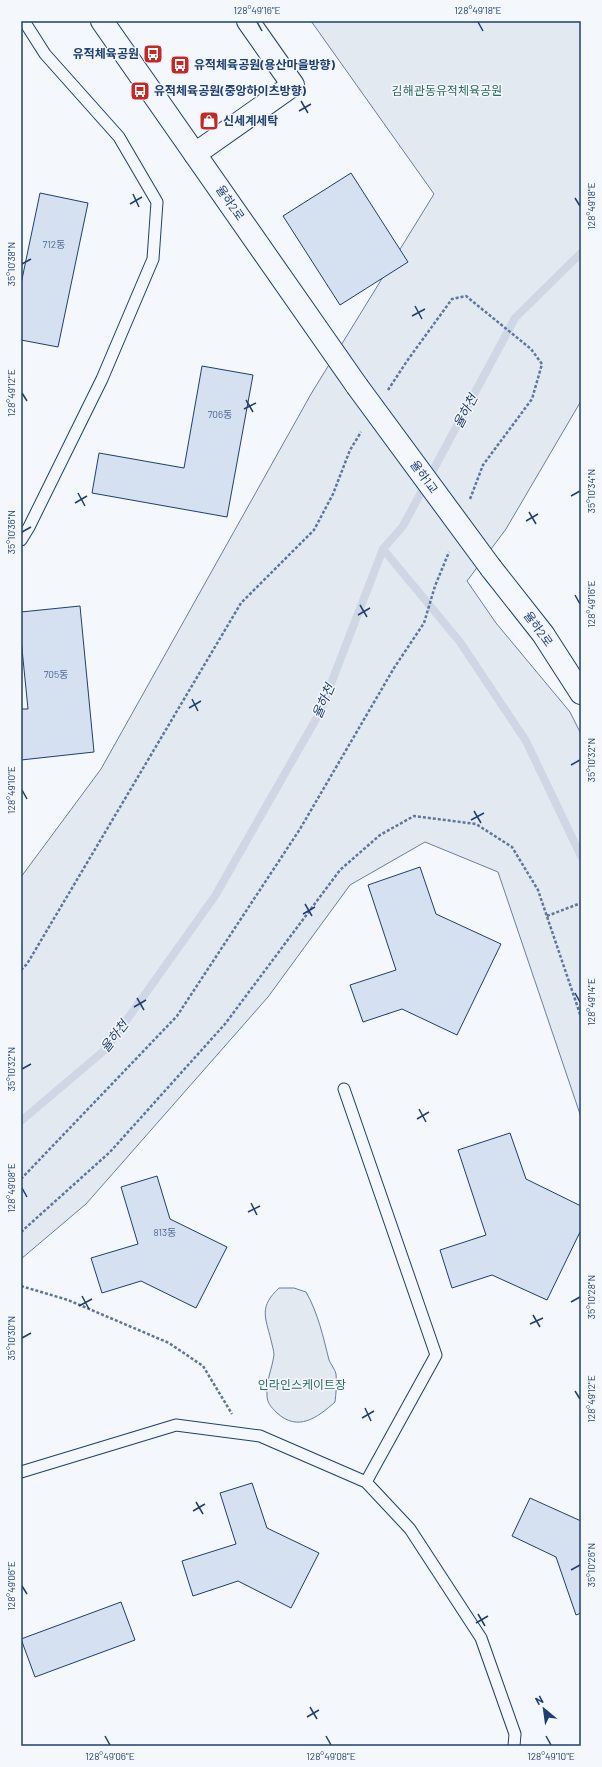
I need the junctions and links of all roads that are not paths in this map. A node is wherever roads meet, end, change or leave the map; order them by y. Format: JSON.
{"nodes":[{"id":1,"x":24,"y":21,"type":"edge"},
{"id":2,"x":102,"y":21,"type":"edge"},
{"id":3,"x":248,"y":21,"type":"edge"},
{"id":4,"x":195,"y":154,"type":"junction"},
{"id":5,"x":357,"y":386,"type":"joint"},
{"id":6,"x":21,"y":540,"type":"edge"},
{"id":7,"x":491,"y":568,"type":"joint"},
{"id":8,"x":581,"y":693,"type":"edge"},
{"id":9,"x":344,"y":1088,"type":"dead end"},
{"id":10,"x":21,"y":1472,"type":"edge"},
{"id":11,"x":366,"y":1482,"type":"junction"},
{"id":12,"x":514,"y":1746,"type":"edge"}],
"edges":[{"from":1,"to":6,"type":"lane"},
{"from":2,"to":4,"type":"street","name":"율하2로"},
{"from":3,"to":4,"type":"street"},
{"from":4,"to":5,"type":"street","name":"율하2로"},
{"from":5,"to":7,"type":"street","name":"율하1교","bridge":true},
{"from":7,"to":8,"type":"street","name":"율하2로"},
{"from":9,"to":11,"type":"lane"},
{"from":10,"to":11,"type":"lane"},
{"from":11,"to":12,"type":"lane"}]}
